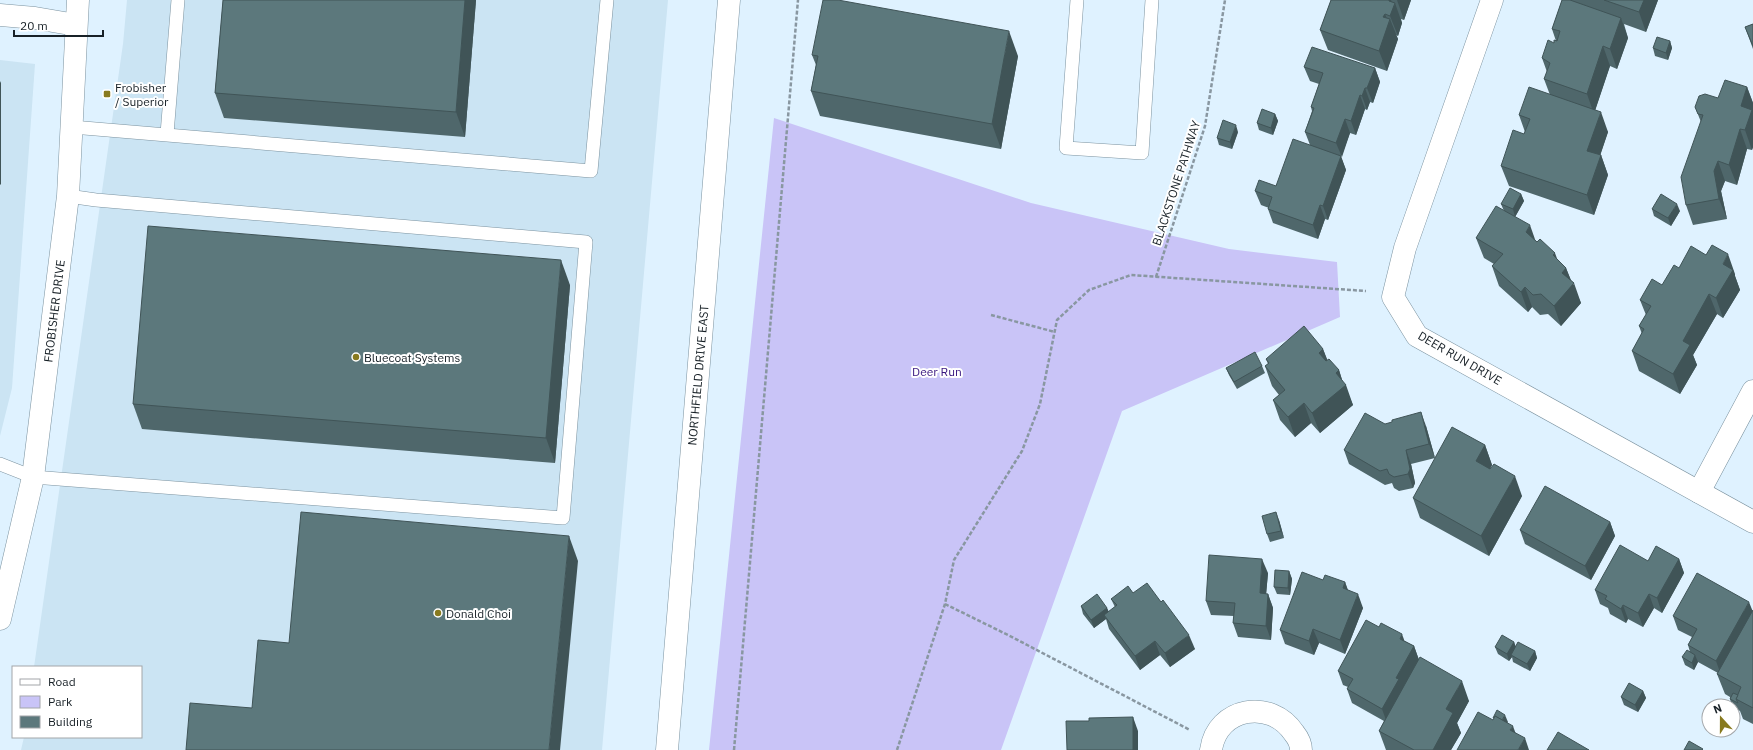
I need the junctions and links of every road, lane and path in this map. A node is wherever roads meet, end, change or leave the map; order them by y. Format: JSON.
{"nodes":[{"id":1,"x":78,"y":0,"type":"edge"},
{"id":2,"x":178,"y":0,"type":"edge"},
{"id":3,"x":607,"y":0,"type":"edge"},
{"id":4,"x":729,"y":0,"type":"edge"},
{"id":5,"x":798,"y":0,"type":"edge"},
{"id":6,"x":1077,"y":0,"type":"edge"},
{"id":7,"x":1152,"y":0,"type":"edge"},
{"id":8,"x":1225,"y":0,"type":"edge"},
{"id":9,"x":1492,"y":0,"type":"edge"},
{"id":10,"x":0,"y":15,"type":"edge"},
{"id":11,"x":76,"y":25,"type":"junction"},
{"id":12,"x":72,"y":127,"type":"junction"},
{"id":13,"x":167,"y":134,"type":"junction"},
{"id":14,"x":68,"y":196,"type":"junction"},
{"id":15,"x":1156,"y":277,"type":"junction"},
{"id":16,"x":1393,"y":297,"type":"junction"},
{"id":17,"x":991,"y":315,"type":"dead end"},
{"id":18,"x":1055,"y":332,"type":"junction"},
{"id":19,"x":1753,"y":391,"type":"edge"},
{"id":20,"x":0,"y":464,"type":"edge"},
{"id":21,"x":33,"y":477,"type":"junction"},
{"id":22,"x":1699,"y":492,"type":"junction"},
{"id":23,"x":1753,"y":522,"type":"edge"},
{"id":24,"x":945,"y":604,"type":"junction"},
{"id":25,"x":0,"y":619,"type":"edge"},
{"id":26,"x":1211,"y":746,"type":"edge"},
{"id":27,"x":667,"y":750,"type":"edge"},
{"id":28,"x":734,"y":750,"type":"edge"},
{"id":29,"x":897,"y":750,"type":"edge"},
{"id":30,"x":1301,"y":750,"type":"edge"}],
"edges":[{"from":1,"to":11,"type":"street","name":"FROBISHER DRIVE"},
{"from":2,"to":13,"type":"lane"},
{"from":3,"to":13,"type":"lane"},
{"from":4,"to":27,"type":"street","name":"NORTHFIELD DRIVE EAST"},
{"from":5,"to":28,"type":"path"},
{"from":6,"to":7,"type":"lane"},
{"from":8,"to":15,"type":"path","name":"BLACKSTONE PATHWAY"},
{"from":9,"to":16,"type":"street"},
{"from":10,"to":11,"type":"street"},
{"from":11,"to":12,"type":"street","name":"FROBISHER DRIVE"},
{"from":12,"to":13,"type":"lane"},
{"from":12,"to":14,"type":"street","name":"FROBISHER DRIVE"},
{"from":14,"to":21,"type":"street","name":"FROBISHER DRIVE"},
{"from":14,"to":21,"type":"lane"},
{"from":15,"to":16,"type":"path"},
{"from":15,"to":18,"type":"path"},
{"from":16,"to":22,"type":"street","name":"DEER RUN DRIVE"},
{"from":17,"to":18,"type":"path"},
{"from":18,"to":24,"type":"path"},
{"from":19,"to":22,"type":"street"},
{"from":20,"to":21,"type":"lane"},
{"from":21,"to":25,"type":"street","name":"FROBISHER DRIVE"},
{"from":22,"to":23,"type":"street","name":"DEER RUN DRIVE"},
{"from":24,"to":26,"type":"path"},
{"from":24,"to":29,"type":"path"},
{"from":26,"to":30,"type":"street"}]}
